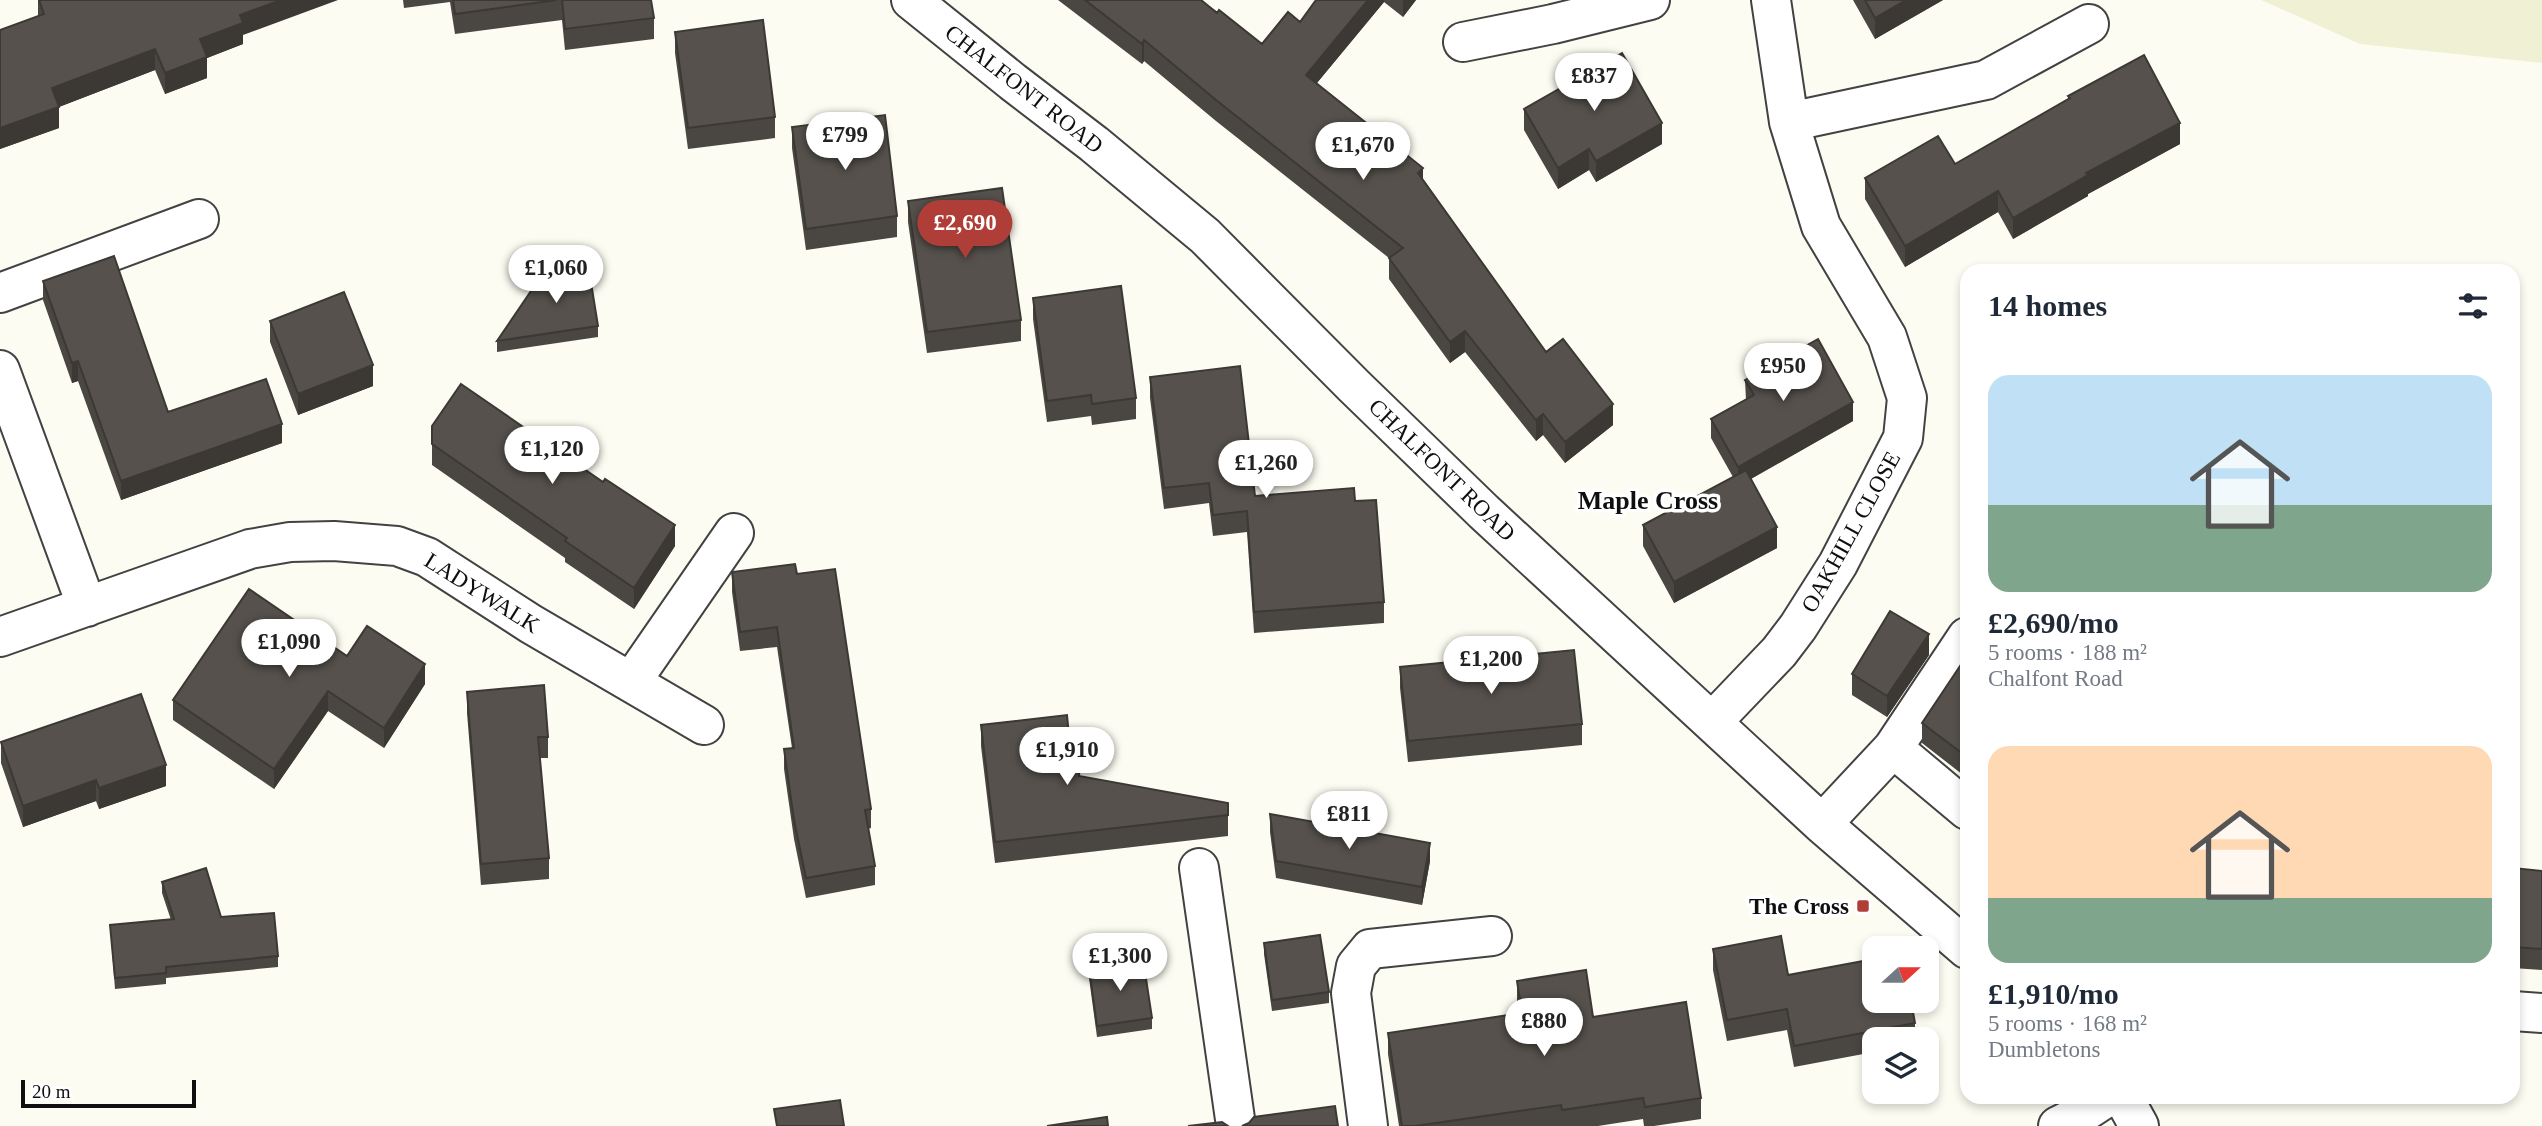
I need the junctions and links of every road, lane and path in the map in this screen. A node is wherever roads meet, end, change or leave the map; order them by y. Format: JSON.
{"nodes":[{"id":1,"x":911,"y":0,"type":"edge"},
{"id":2,"x":1650,"y":0,"type":"edge"},
{"id":3,"x":1771,"y":0,"type":"edge"},
{"id":4,"x":2089,"y":24,"type":"dead end"},
{"id":5,"x":1463,"y":42,"type":"dead end"},
{"id":6,"x":1789,"y":122,"type":"junction"},
{"id":7,"x":199,"y":219,"type":"dead end"},
{"id":8,"x":0,"y":293,"type":"edge"},
{"id":9,"x":0,"y":370,"type":"edge"},
{"id":10,"x":734,"y":533,"type":"dead end"},
{"id":11,"x":87,"y":607,"type":"junction"},
{"id":12,"x":0,"y":637,"type":"edge"},
{"id":13,"x":1960,"y":647,"type":"edge"},
{"id":14,"x":631,"y":682,"type":"junction"},
{"id":15,"x":1713,"y":722,"type":"junction"},
{"id":16,"x":704,"y":725,"type":"dead end"},
{"id":17,"x":1893,"y":747,"type":"junction"},
{"id":18,"x":1960,"y":804,"type":"edge"},
{"id":19,"x":1822,"y":824,"type":"junction"},
{"id":20,"x":1199,"y":868,"type":"dead end"},
{"id":21,"x":1492,"y":936,"type":"dead end"},
{"id":22,"x":1960,"y":943,"type":"edge"},
{"id":23,"x":2520,"y":1011,"type":"edge"},
{"id":24,"x":2542,"y":1013,"type":"edge"},
{"id":25,"x":2096,"y":1104,"type":"edge"},
{"id":26,"x":2127,"y":1104,"type":"edge"},
{"id":27,"x":1236,"y":1126,"type":"edge"},
{"id":28,"x":1368,"y":1126,"type":"edge"},
{"id":29,"x":2058,"y":1126,"type":"edge"},
{"id":30,"x":2139,"y":1126,"type":"edge"}],
"edges":[{"from":1,"to":15,"type":"street","name":"CHALFONT ROAD"},
{"from":2,"to":5,"type":"street"},
{"from":3,"to":6,"type":"street","name":"OAKHILL CLOSE"},
{"from":4,"to":6,"type":"street"},
{"from":6,"to":15,"type":"street","name":"OAKHILL CLOSE"},
{"from":7,"to":8,"type":"street"},
{"from":9,"to":11,"type":"street"},
{"from":10,"to":14,"type":"street"},
{"from":11,"to":12,"type":"street","name":"LADYWALK"},
{"from":11,"to":14,"type":"street","name":"LADYWALK"},
{"from":13,"to":17,"type":"street"},
{"from":14,"to":16,"type":"street","name":"LADYWALK"},
{"from":15,"to":19,"type":"street","name":"CHALFONT ROAD"},
{"from":17,"to":18,"type":"street"},
{"from":17,"to":19,"type":"street"},
{"from":19,"to":22,"type":"street","name":"CHALFONT ROAD"},
{"from":20,"to":27,"type":"street"},
{"from":21,"to":28,"type":"street"},
{"from":23,"to":24,"type":"street"},
{"from":25,"to":29,"type":"street"},
{"from":26,"to":30,"type":"street"}]}
